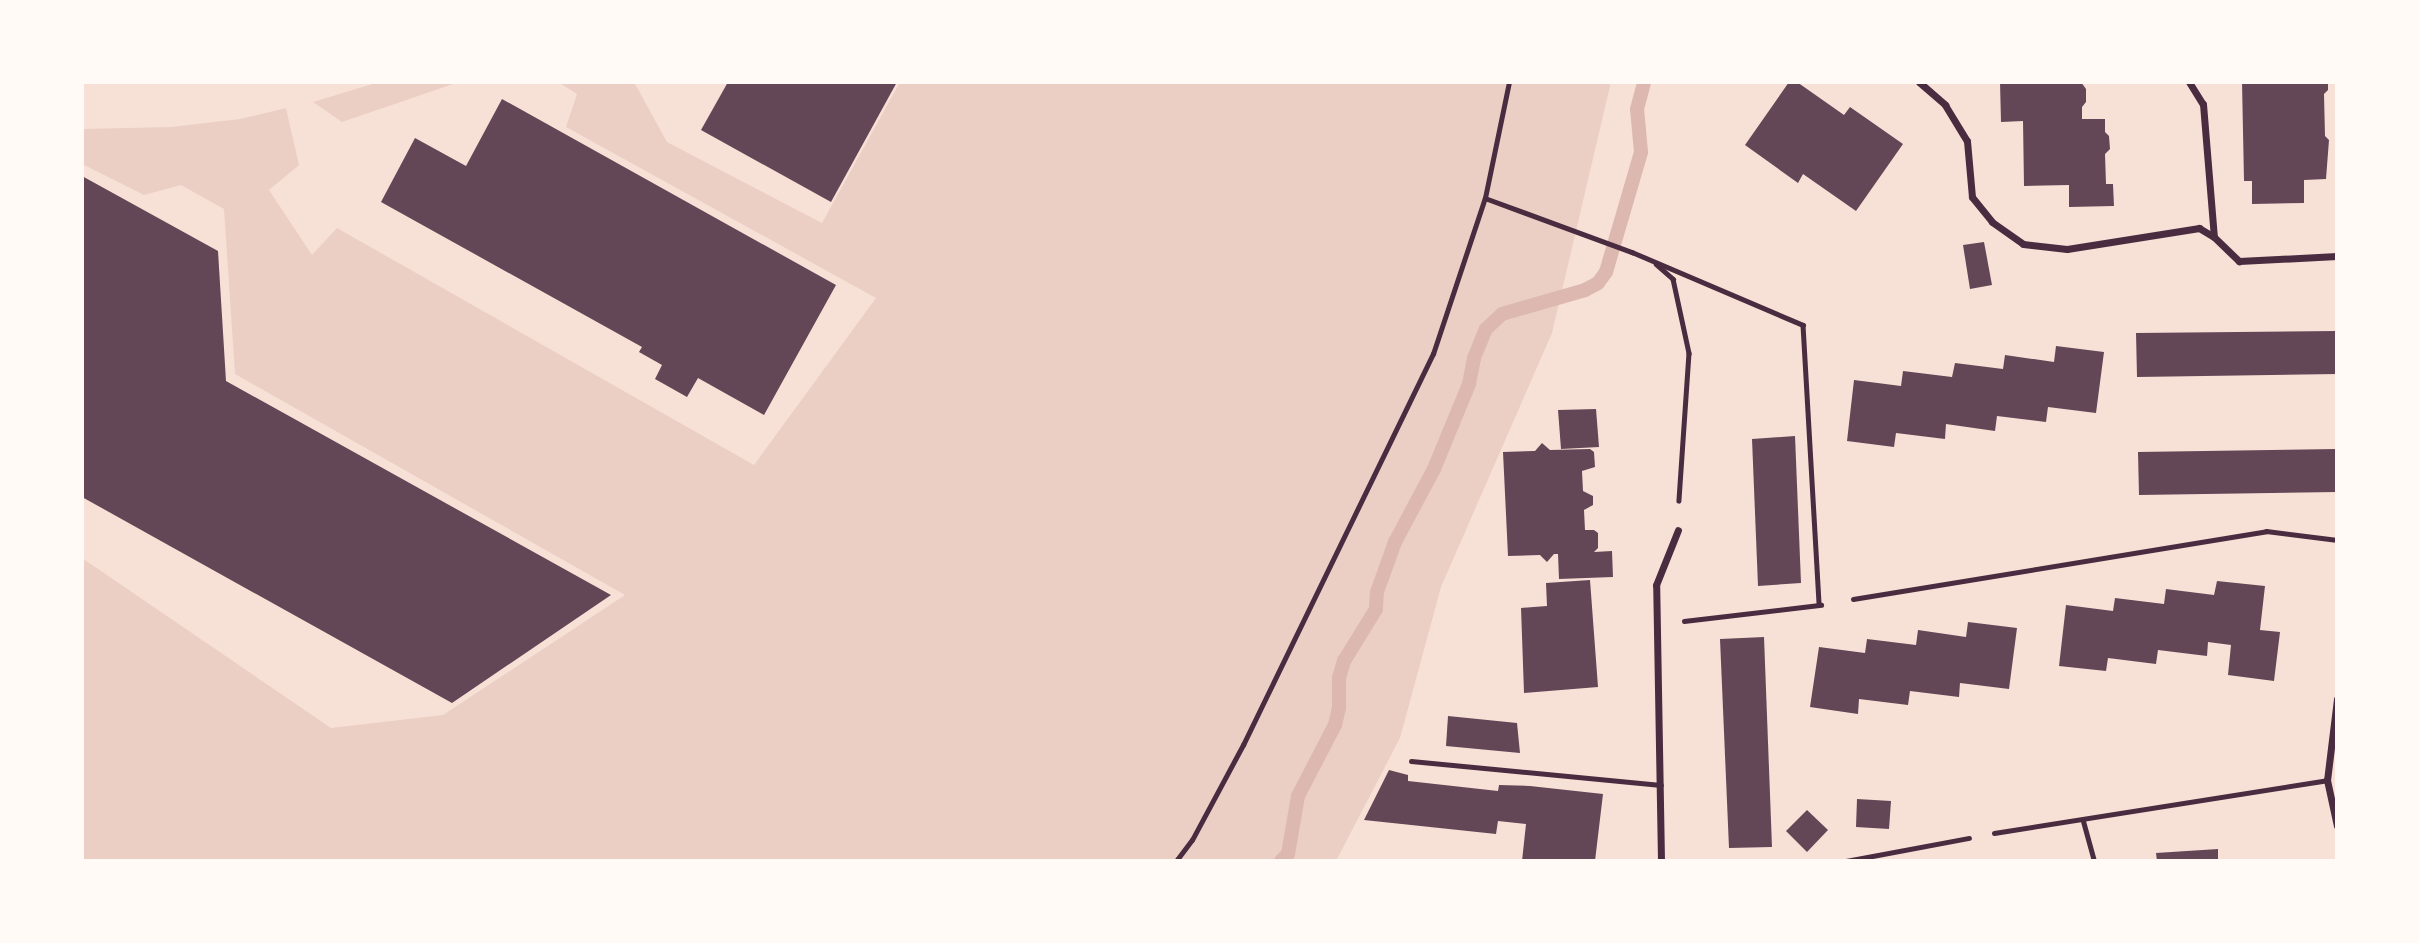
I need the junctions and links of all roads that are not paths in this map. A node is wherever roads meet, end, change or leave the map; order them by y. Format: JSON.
{"nodes":[{"id":1,"x":1919,"y":82,"type":"edge"},
{"id":2,"x":2189,"y":82,"type":"edge"},
{"id":3,"x":2214,"y":237,"type":"junction"},
{"id":4,"x":2337,"y":256,"type":"edge"},
{"id":5,"x":1678,"y":530,"type":"road end"},
{"id":6,"x":2337,"y":540,"type":"edge"},
{"id":7,"x":1853,"y":599,"type":"dead end"},
{"id":8,"x":2337,"y":699,"type":"edge"},
{"id":9,"x":2335,"y":718,"type":"edge"},
{"id":10,"x":1411,"y":761,"type":"dead end"},
{"id":11,"x":2327,"y":780,"type":"junction"},
{"id":12,"x":1661,"y":785,"type":"junction"},
{"id":13,"x":2083,"y":821,"type":"junction"},
{"id":14,"x":2337,"y":825,"type":"edge"},
{"id":15,"x":1994,"y":833,"type":"road end"},
{"id":16,"x":1661,"y":861,"type":"edge"},
{"id":17,"x":2094,"y":861,"type":"edge"}],
"edges":[{"from":1,"to":3,"type":"street"},
{"from":2,"to":3,"type":"street"},
{"from":3,"to":4,"type":"street"},
{"from":5,"to":12,"type":"street"},
{"from":6,"to":7,"type":"lane"},
{"from":8,"to":9,"type":"street"},
{"from":9,"to":11,"type":"street"},
{"from":10,"to":12,"type":"lane"},
{"from":11,"to":13,"type":"lane"},
{"from":11,"to":14,"type":"street"},
{"from":12,"to":16,"type":"street"},
{"from":13,"to":15,"type":"lane"},
{"from":13,"to":17,"type":"lane"}]}
